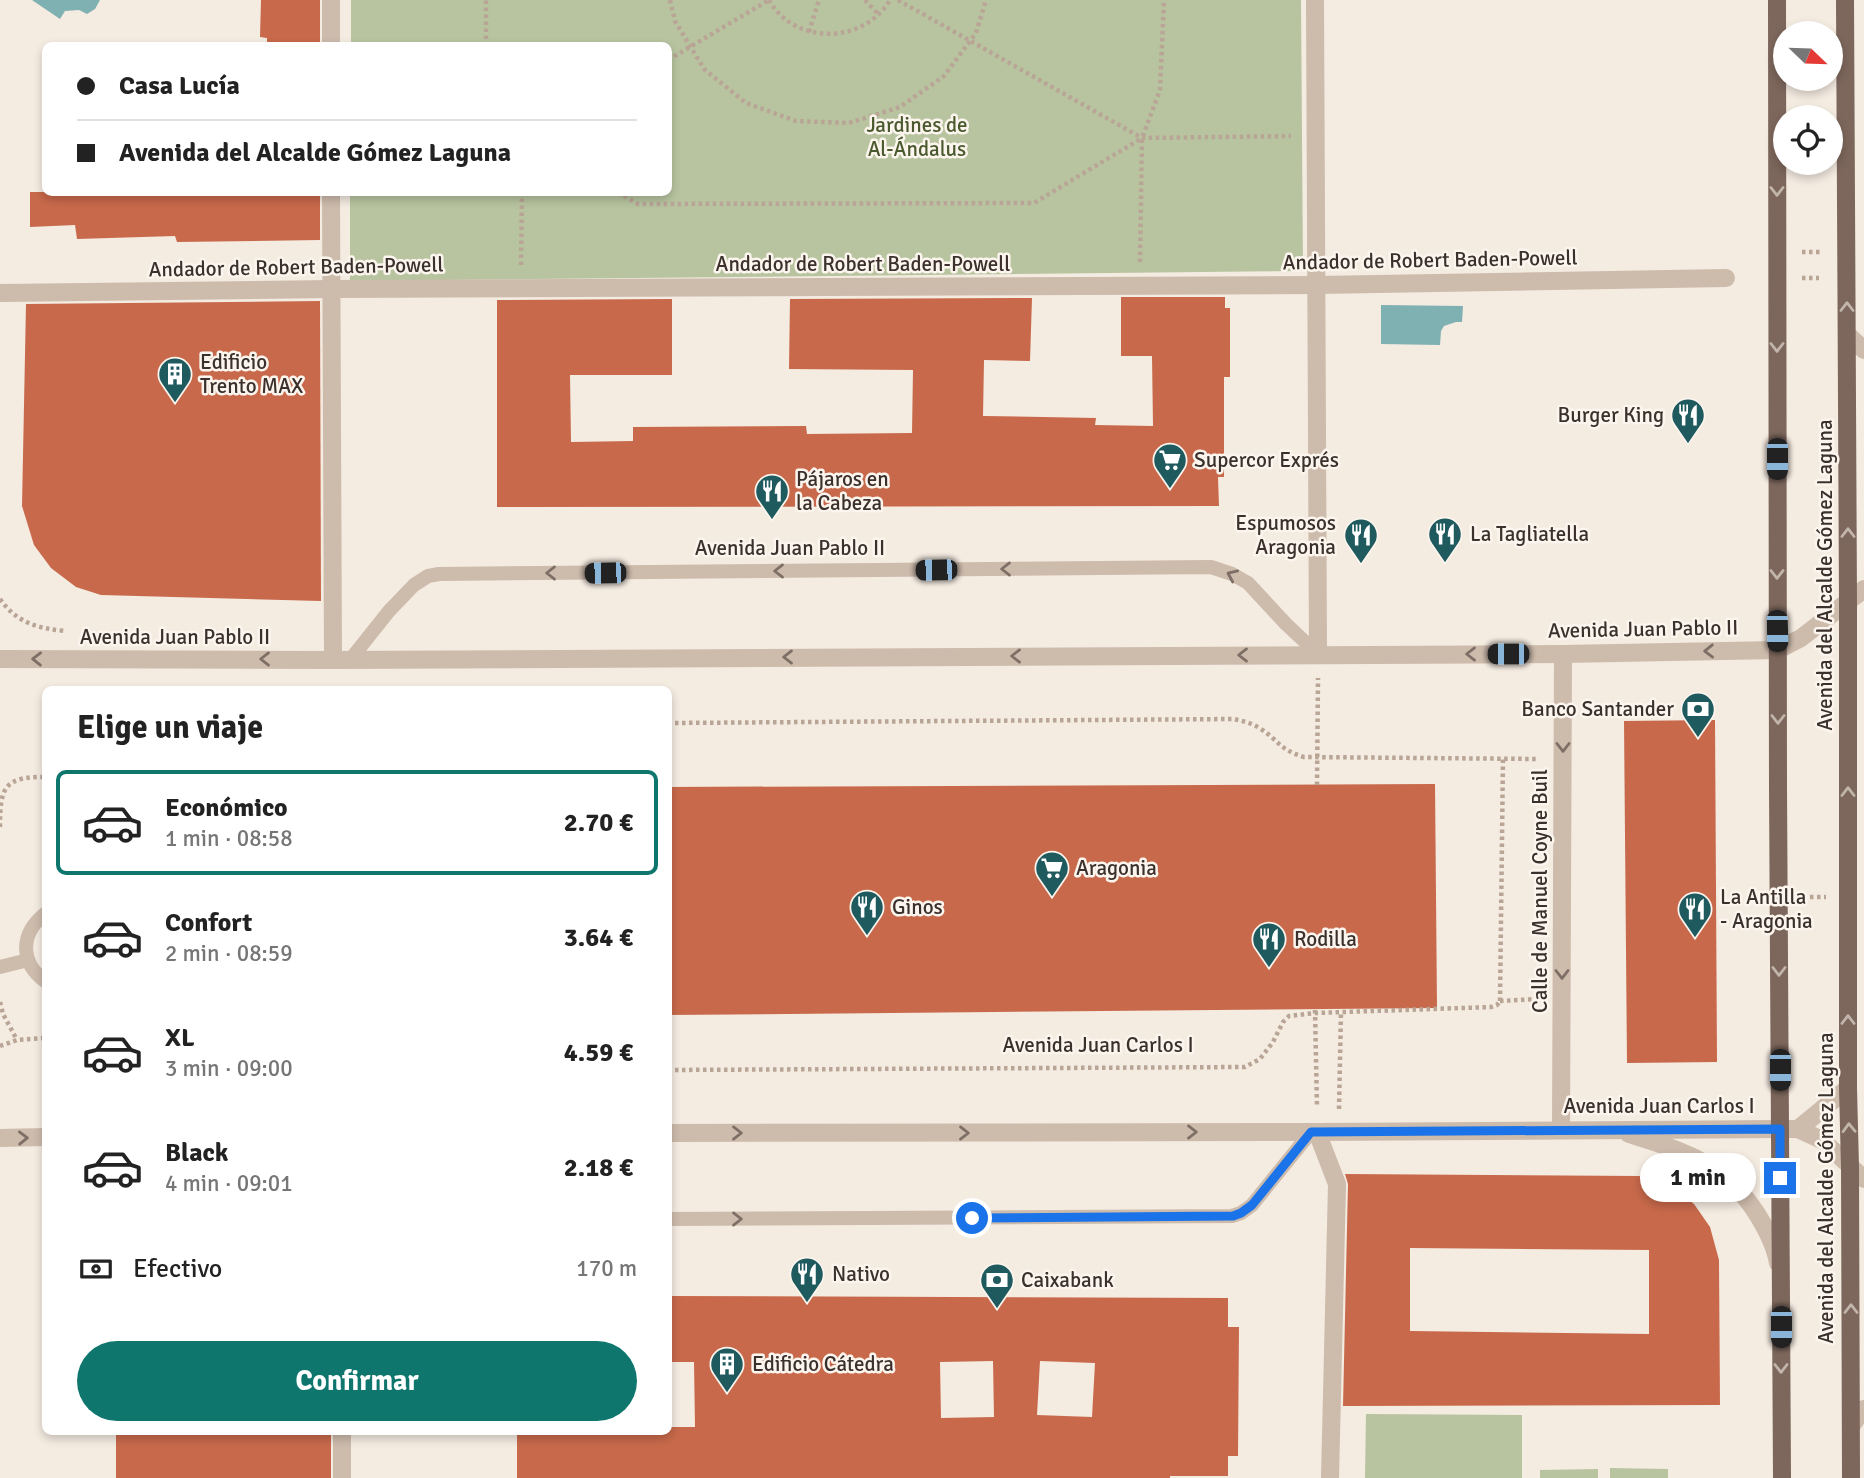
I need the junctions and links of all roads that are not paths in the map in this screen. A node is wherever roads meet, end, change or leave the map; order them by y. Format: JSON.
{"nodes":[{"id":1,"x":331,"y":0,"type":"edge"},
{"id":2,"x":1315,"y":0,"type":"edge"},
{"id":3,"x":1777,"y":0,"type":"edge"},
{"id":4,"x":1845,"y":0,"type":"edge"},
{"id":5,"x":331,"y":42,"type":"edge"},
{"id":6,"x":331,"y":196,"type":"edge"},
{"id":7,"x":1726,"y":278,"type":"dead end"},
{"id":8,"x":1317,"y":285,"type":"junction"},
{"id":9,"x":332,"y":289,"type":"junction"},
{"id":10,"x":0,"y":293,"type":"edge"},
{"id":11,"x":1847,"y":335,"type":"junction"},
{"id":12,"x":1864,"y":350,"type":"edge"},
{"id":13,"x":1864,"y":589,"type":"edge"},
{"id":14,"x":1849,"y":601,"type":"junction"},
{"id":15,"x":1778,"y":650,"type":"junction"},
{"id":16,"x":1318,"y":654,"type":"junction"},
{"id":17,"x":1563,"y":654,"type":"junction"},
{"id":18,"x":0,"y":659,"type":"edge"},
{"id":19,"x":342,"y":660,"type":"junction"},
{"id":20,"x":42,"y":916,"type":"edge"},
{"id":21,"x":28,"y":960,"type":"junction"},
{"id":22,"x":0,"y":967,"type":"edge"},
{"id":23,"x":42,"y":979,"type":"edge"},
{"id":24,"x":1848,"y":1088,"type":"junction"},
{"id":25,"x":1561,"y":1129,"type":"junction"},
{"id":26,"x":1612,"y":1129,"type":"junction"},
{"id":27,"x":1780,"y":1129,"type":"junction"},
{"id":28,"x":1798,"y":1129,"type":"junction"},
{"id":29,"x":1314,"y":1132,"type":"junction"},
{"id":30,"x":672,"y":1133,"type":"edge"},
{"id":31,"x":42,"y":1137,"type":"edge"},
{"id":32,"x":0,"y":1138,"type":"edge"},
{"id":33,"x":1857,"y":1173,"type":"edge"},
{"id":34,"x":672,"y":1219,"type":"edge"},
{"id":35,"x":1781,"y":1276,"type":"junction"},
{"id":36,"x":1864,"y":1409,"type":"edge"},
{"id":37,"x":1851,"y":1426,"type":"junction"},
{"id":38,"x":342,"y":1435,"type":"edge"},
{"id":39,"x":342,"y":1478,"type":"edge"},
{"id":40,"x":1330,"y":1478,"type":"edge"},
{"id":41,"x":1782,"y":1478,"type":"edge"},
{"id":42,"x":1851,"y":1478,"type":"edge"}],
"edges":[{"from":1,"to":5,"type":"street"},
{"from":2,"to":8,"type":"street"},
{"from":3,"to":15,"type":"main road","one_way":true},
{"from":11,"to":4,"type":"main road","name":"Avenida del Alcalde Gómez Laguna","one_way":true},
{"from":6,"to":9,"type":"street"},
{"from":7,"to":8,"type":"street","name":"Andador de Robert Baden-Powell"},
{"from":8,"to":9,"type":"street","name":"Andador de Robert Baden-Powell"},
{"from":8,"to":16,"type":"street"},
{"from":9,"to":10,"type":"street","name":"Andador de Robert Baden-Powell"},
{"from":9,"to":19,"type":"street"},
{"from":11,"to":12,"type":"street"},
{"from":14,"to":11,"type":"main road","name":"Avenida del Alcalde Gómez Laguna","one_way":true},
{"from":13,"to":14,"type":"street","name":"Avenida Juan Pablo II"},
{"from":14,"to":15,"type":"street","name":"Avenida Juan Pablo II"},
{"from":24,"to":14,"type":"main road","name":"Avenida del Alcalde Gómez Laguna","one_way":true},
{"from":15,"to":17,"type":"street","name":"Avenida Juan Pablo II","one_way":true},
{"from":15,"to":27,"type":"main road","one_way":true},
{"from":17,"to":16,"type":"street","name":"Avenida Juan Pablo II","one_way":true},
{"from":16,"to":19,"type":"street","name":"Avenida Juan Pablo II","one_way":true},
{"from":16,"to":19,"type":"lane","name":"Avenida Juan Pablo II","one_way":true},
{"from":17,"to":25,"type":"street","name":"Calle de Manuel Coyne Buil","one_way":true},
{"from":19,"to":18,"type":"street","name":"Avenida Juan Pablo II","one_way":true},
{"from":20,"to":21,"type":"lane"},
{"from":21,"to":22,"type":"lane"},
{"from":21,"to":23,"type":"lane"},
{"from":24,"to":28,"type":"street"},
{"from":33,"to":24,"type":"main road","name":"Avenida del Alcalde Gómez Laguna","one_way":true},
{"from":25,"to":26,"type":"street","name":"Avenida Juan Carlos I"},
{"from":25,"to":29,"type":"street","name":"Avenida Juan Carlos I"},
{"from":26,"to":27,"type":"street","name":"Avenida Juan Carlos I"},
{"from":26,"to":35,"type":"street"},
{"from":27,"to":28,"type":"street","name":"Avenida Juan Carlos I"},
{"from":27,"to":35,"type":"main road"},
{"from":28,"to":33,"type":"street","name":"Avenida Juan Carlos I"},
{"from":30,"to":29,"type":"street","name":"Avenida Juan Carlos I","one_way":true},
{"from":34,"to":29,"type":"lane","one_way":true},
{"from":29,"to":40,"type":"street"},
{"from":32,"to":31,"type":"street","one_way":true},
{"from":37,"to":33,"type":"main road","name":"Avenida del Alcalde Gómez Laguna","one_way":true},
{"from":35,"to":41,"type":"main road","one_way":true},
{"from":36,"to":37,"type":"street"},
{"from":37,"to":42,"type":"main road","name":"Avenida del Alcalde Gómez Laguna"},
{"from":38,"to":39,"type":"street"}]}
